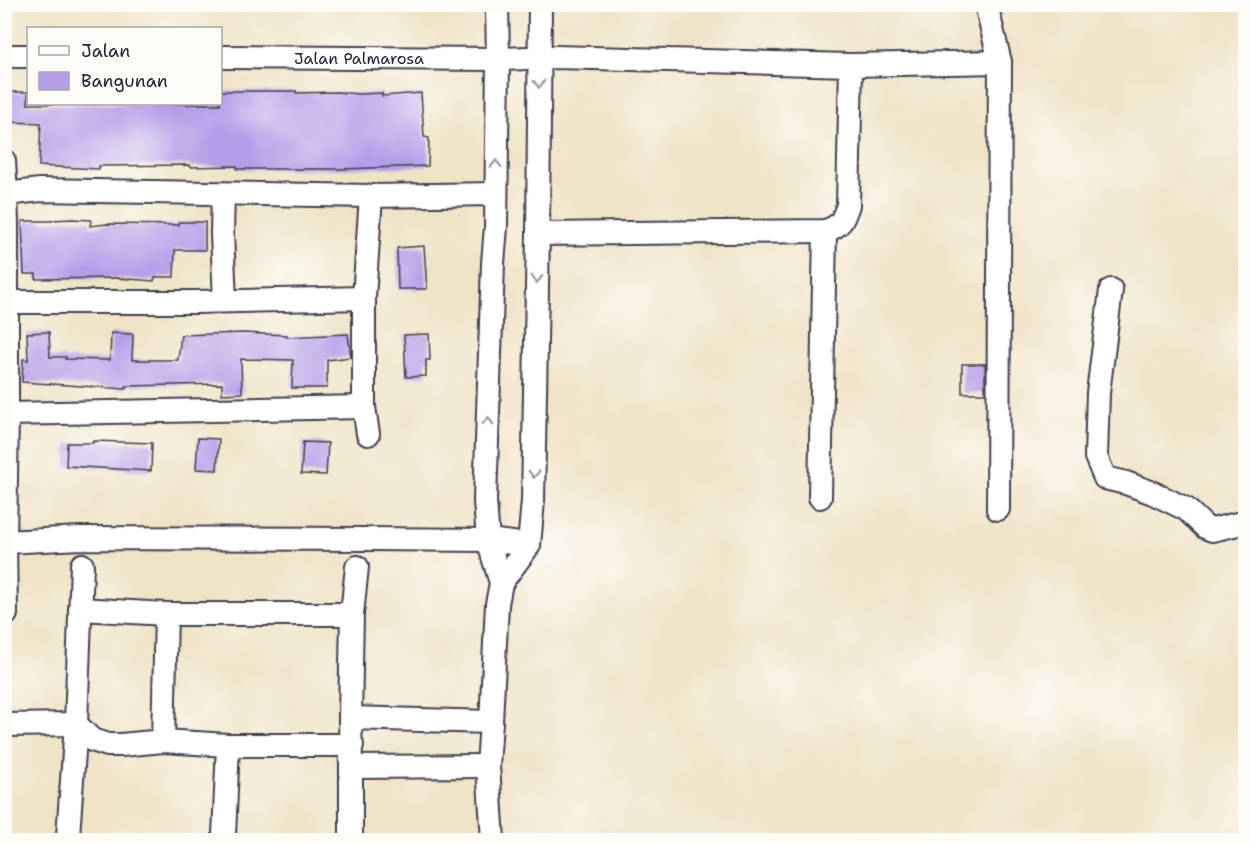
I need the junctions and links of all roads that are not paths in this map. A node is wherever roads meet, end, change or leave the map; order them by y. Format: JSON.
{"nodes":[{"id":1,"x":497,"y":4,"type":"edge"},
{"id":2,"x":540,"y":4,"type":"edge"},
{"id":3,"x":986,"y":4,"type":"edge"},
{"id":4,"x":4,"y":56,"type":"edge"},
{"id":5,"x":27,"y":56,"type":"edge"},
{"id":6,"x":222,"y":57,"type":"edge"},
{"id":7,"x":539,"y":57,"type":"junction"},
{"id":8,"x":498,"y":59,"type":"junction"},
{"id":9,"x":1000,"y":62,"type":"junction"},
{"id":10,"x":851,"y":64,"type":"junction"},
{"id":11,"x":4,"y":161,"type":"edge"},
{"id":12,"x":6,"y":194,"type":"edge"},
{"id":13,"x":223,"y":194,"type":"junction"},
{"id":14,"x":496,"y":194,"type":"junction"},
{"id":15,"x":371,"y":196,"type":"junction"},
{"id":16,"x":825,"y":231,"type":"junction"},
{"id":17,"x":538,"y":234,"type":"junction"},
{"id":18,"x":1111,"y":290,"type":"dead end"},
{"id":19,"x":364,"y":298,"type":"junction"},
{"id":20,"x":225,"y":301,"type":"junction"},
{"id":21,"x":7,"y":302,"type":"junction"},
{"id":22,"x":364,"y":407,"type":"junction"},
{"id":23,"x":7,"y":414,"type":"junction"},
{"id":24,"x":368,"y":434,"type":"dead end"},
{"id":25,"x":820,"y":497,"type":"dead end"},
{"id":26,"x":998,"y":509,"type":"dead end"},
{"id":27,"x":1245,"y":522,"type":"edge"},
{"id":28,"x":488,"y":540,"type":"junction"},
{"id":29,"x":5,"y":542,"type":"edge"},
{"id":30,"x":529,"y":545,"type":"junction"},
{"id":31,"x":82,"y":565,"type":"dead end"},
{"id":32,"x":357,"y":567,"type":"dead end"},
{"id":33,"x":501,"y":583,"type":"junction"},
{"id":34,"x":80,"y":609,"type":"junction"},
{"id":35,"x":6,"y":614,"type":"dead end"},
{"id":36,"x":166,"y":614,"type":"junction"},
{"id":37,"x":352,"y":614,"type":"junction"},
{"id":38,"x":350,"y":718,"type":"junction"},
{"id":39,"x":491,"y":722,"type":"junction"},
{"id":40,"x":76,"y":724,"type":"junction"},
{"id":41,"x":4,"y":725,"type":"edge"},
{"id":42,"x":163,"y":741,"type":"junction"},
{"id":43,"x":228,"y":745,"type":"junction"},
{"id":44,"x":351,"y":756,"type":"junction"},
{"id":45,"x":488,"y":766,"type":"junction"},
{"id":46,"x":68,"y":836,"type":"dead end"},
{"id":47,"x":224,"y":836,"type":"dead end"},
{"id":48,"x":351,"y":840,"type":"edge"},
{"id":49,"x":493,"y":840,"type":"edge"}],
"edges":[{"from":1,"to":8,"type":"street"},
{"from":2,"to":7,"type":"street"},
{"from":3,"to":9,"type":"street"},
{"from":4,"to":5,"type":"street"},
{"from":6,"to":8,"type":"street","name":"Jalan Palmarosa"},
{"from":7,"to":8,"type":"street","name":"Jalan Palmarosa"},
{"from":7,"to":10,"type":"street","name":"Jalan Palmarosa"},
{"from":7,"to":17,"type":"street","one_way":true},
{"from":14,"to":8,"type":"street","one_way":true},
{"from":9,"to":10,"type":"street","name":"Jalan Palmarosa"},
{"from":9,"to":26,"type":"street"},
{"from":10,"to":16,"type":"street"},
{"from":11,"to":12,"type":"street"},
{"from":12,"to":13,"type":"street"},
{"from":12,"to":21,"type":"street"},
{"from":13,"to":15,"type":"street"},
{"from":13,"to":20,"type":"street"},
{"from":14,"to":15,"type":"street"},
{"from":28,"to":14,"type":"street","one_way":true},
{"from":15,"to":19,"type":"street"},
{"from":16,"to":17,"type":"street"},
{"from":16,"to":25,"type":"street"},
{"from":17,"to":30,"type":"street","one_way":true},
{"from":18,"to":27,"type":"street"},
{"from":19,"to":20,"type":"street"},
{"from":19,"to":22,"type":"street"},
{"from":20,"to":21,"type":"street"},
{"from":21,"to":23,"type":"street"},
{"from":22,"to":23,"type":"street"},
{"from":22,"to":24,"type":"street"},
{"from":23,"to":29,"type":"street"},
{"from":28,"to":29,"type":"street"},
{"from":28,"to":30,"type":"street"},
{"from":28,"to":33,"type":"street"},
{"from":29,"to":35,"type":"street"},
{"from":30,"to":33,"type":"street"},
{"from":31,"to":34,"type":"street"},
{"from":32,"to":37,"type":"street"},
{"from":33,"to":39,"type":"street"},
{"from":34,"to":36,"type":"street"},
{"from":34,"to":40,"type":"street"},
{"from":36,"to":37,"type":"street"},
{"from":36,"to":42,"type":"street"},
{"from":37,"to":38,"type":"street"},
{"from":38,"to":39,"type":"street"},
{"from":38,"to":44,"type":"street"},
{"from":39,"to":45,"type":"street"},
{"from":40,"to":41,"type":"street"},
{"from":40,"to":42,"type":"street"},
{"from":40,"to":46,"type":"street"},
{"from":42,"to":43,"type":"street"},
{"from":43,"to":44,"type":"street"},
{"from":43,"to":47,"type":"street"},
{"from":44,"to":45,"type":"street"},
{"from":44,"to":48,"type":"street"},
{"from":45,"to":49,"type":"street"}]}
